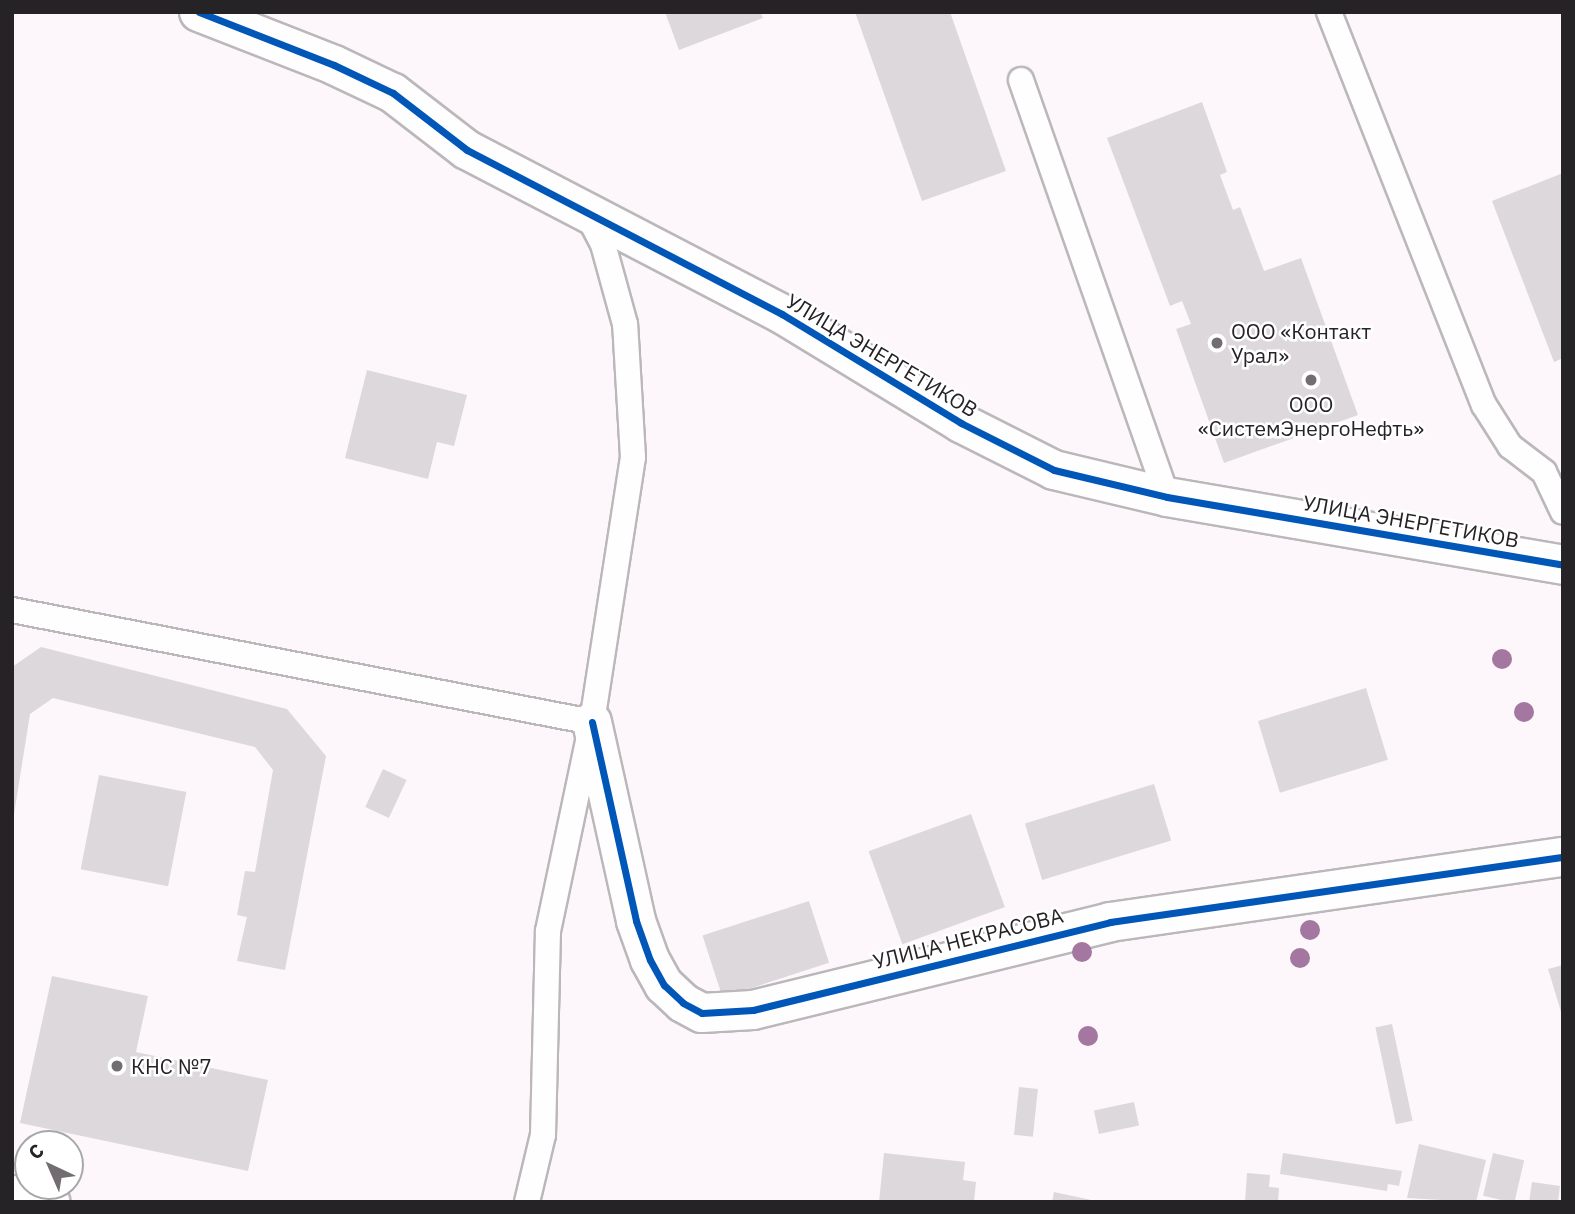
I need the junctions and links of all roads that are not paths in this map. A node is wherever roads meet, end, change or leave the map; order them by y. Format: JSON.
{"nodes":[{"id":1,"x":199,"y":12,"type":"edge"},
{"id":2,"x":1329,"y":12,"type":"edge"},
{"id":3,"x":1021,"y":80,"type":"dead end"},
{"id":4,"x":586,"y":211,"type":"junction"},
{"id":5,"x":1167,"y":497,"type":"junction"},
{"id":6,"x":1563,"y":512,"type":"edge"},
{"id":7,"x":1563,"y":565,"type":"edge"},
{"id":8,"x":12,"y":610,"type":"edge"},
{"id":9,"x":592,"y":722,"type":"junction"},
{"id":10,"x":1563,"y":857,"type":"edge"},
{"id":11,"x":12,"y":1195,"type":"edge"},
{"id":12,"x":50,"y":1202,"type":"edge"},
{"id":13,"x":527,"y":1202,"type":"edge"}],
"edges":[{"from":1,"to":4,"type":"street","name":"УЛИЦА ЭНЕРГЕТИКОВ"},
{"from":2,"to":6,"type":"lane"},
{"from":3,"to":5,"type":"lane"},
{"from":4,"to":5,"type":"street","name":"УЛИЦА ЭНЕРГЕТИКОВ"},
{"from":4,"to":9,"type":"lane"},
{"from":5,"to":7,"type":"street","name":"УЛИЦА ЭНЕРГЕТИКОВ"},
{"from":8,"to":9,"type":"lane"},
{"from":9,"to":10,"type":"street","name":"УЛИЦА НЕКРАСОВА"},
{"from":9,"to":13,"type":"lane"},
{"from":11,"to":12,"type":"street"}]}
